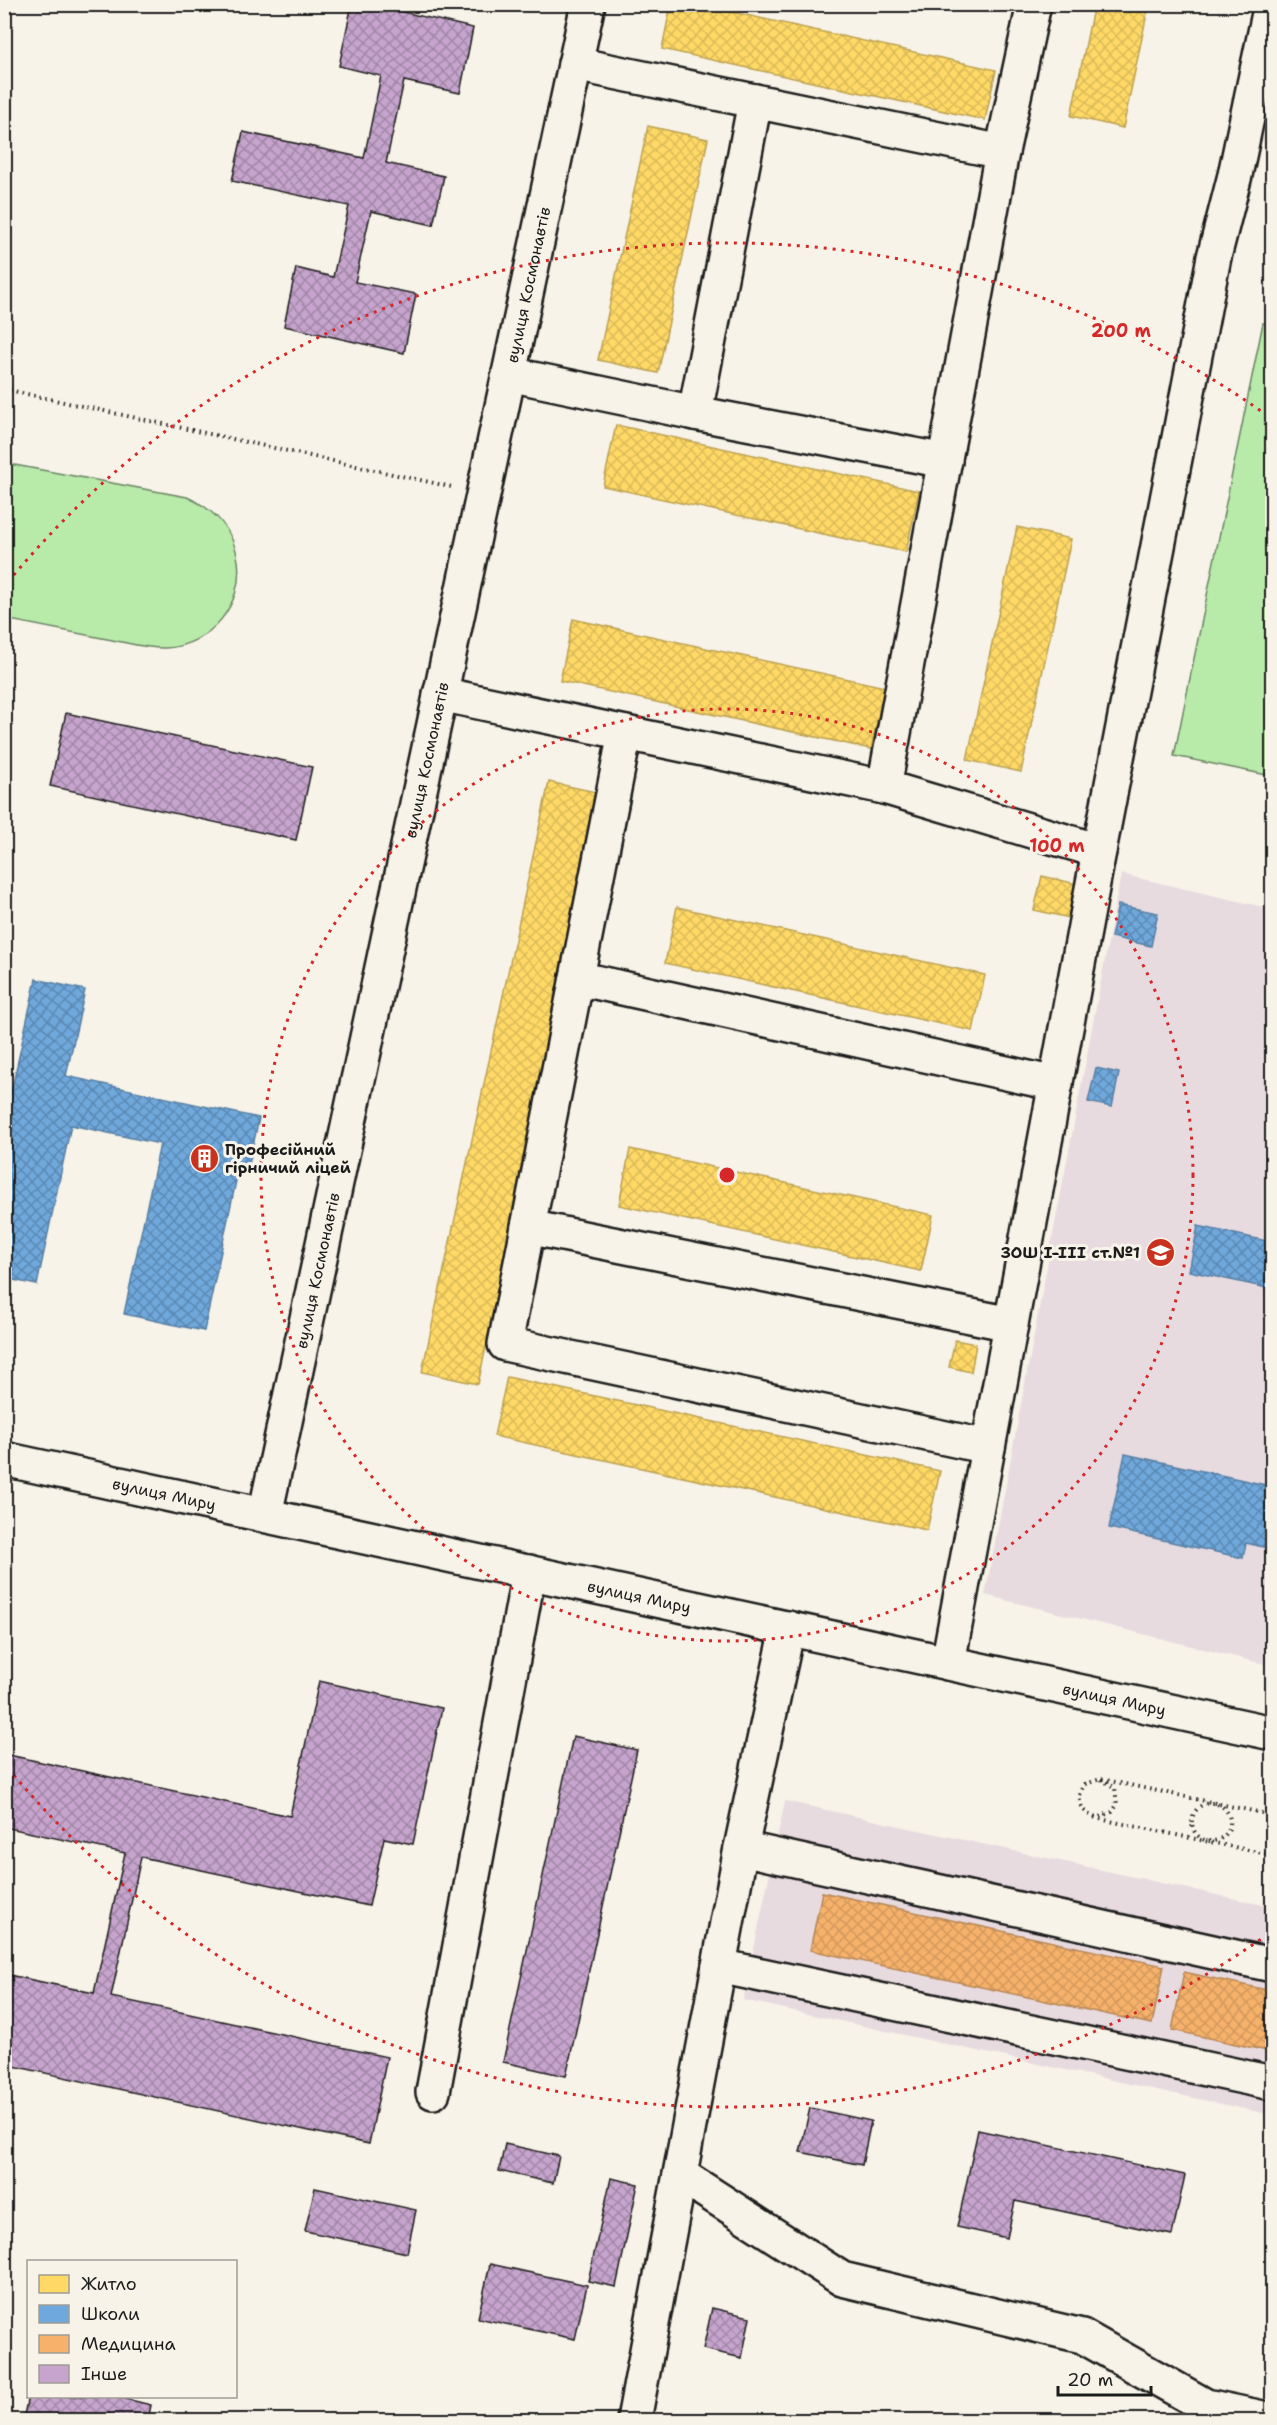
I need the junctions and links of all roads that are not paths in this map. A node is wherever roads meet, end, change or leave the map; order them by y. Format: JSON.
{"nodes":[{"id":1,"x":588,"y":4,"type":"edge"},
{"id":2,"x":1034,"y":4,"type":"edge"},
{"id":3,"x":1271,"y":4,"type":"edge"},
{"id":4,"x":575,"y":64,"type":"junction"},
{"id":5,"x":755,"y":101,"type":"junction"},
{"id":6,"x":1002,"y":153,"type":"junction"},
{"id":7,"x":509,"y":375,"type":"junction"},
{"id":8,"x":695,"y":413,"type":"junction"},
{"id":9,"x":945,"y":460,"type":"junction"},
{"id":10,"x":440,"y":694,"type":"junction"},
{"id":11,"x":625,"y":733,"type":"junction"},
{"id":12,"x":884,"y":787,"type":"junction"},
{"id":13,"x":1099,"y":851,"type":"junction"},
{"id":14,"x":577,"y":978,"type":"junction"},
{"id":15,"x":1056,"y":1084,"type":"junction"},
{"id":16,"x":528,"y":1227,"type":"junction"},
{"id":17,"x":1011,"y":1324,"type":"junction"},
{"id":18,"x":988,"y":1447,"type":"junction"},
{"id":19,"x":4,"y":1459,"type":"edge"},
{"id":20,"x":265,"y":1515,"type":"junction"},
{"id":21,"x":529,"y":1572,"type":"junction"},
{"id":22,"x":788,"y":1628,"type":"junction"},
{"id":23,"x":948,"y":1663,"type":"junction"},
{"id":24,"x":1272,"y":1733,"type":"edge"},
{"id":25,"x":741,"y":1848,"type":"junction"},
{"id":26,"x":1272,"y":1965,"type":"edge"},
{"id":27,"x":719,"y":1966,"type":"junction"},
{"id":28,"x":1272,"y":2083,"type":"edge"},
{"id":29,"x":433,"y":2092,"type":"dead end"},
{"id":30,"x":681,"y":2175,"type":"junction"},
{"id":31,"x":634,"y":2421,"type":"edge"},
{"id":32,"x":1272,"y":2421,"type":"edge"}],
"edges":[{"from":1,"to":4,"type":"street","name":"вулиця Космонавтів"},
{"from":2,"to":6,"type":"street"},
{"from":3,"to":13,"type":"street"},
{"from":4,"to":5,"type":"street"},
{"from":4,"to":7,"type":"street","name":"вулиця Космонавтів"},
{"from":5,"to":6,"type":"street"},
{"from":5,"to":8,"type":"street"},
{"from":6,"to":9,"type":"street"},
{"from":7,"to":8,"type":"street"},
{"from":7,"to":10,"type":"street","name":"вулиця Космонавтів"},
{"from":8,"to":9,"type":"street"},
{"from":9,"to":12,"type":"street"},
{"from":10,"to":11,"type":"street"},
{"from":10,"to":20,"type":"street","name":"вулиця Космонавтів"},
{"from":11,"to":12,"type":"street"},
{"from":11,"to":14,"type":"street"},
{"from":12,"to":13,"type":"street"},
{"from":13,"to":15,"type":"street"},
{"from":14,"to":15,"type":"street"},
{"from":14,"to":16,"type":"street"},
{"from":15,"to":17,"type":"street"},
{"from":16,"to":17,"type":"street"},
{"from":16,"to":18,"type":"street"},
{"from":17,"to":18,"type":"street"},
{"from":18,"to":23,"type":"street"},
{"from":19,"to":20,"type":"street","name":"вулиця Миру"},
{"from":20,"to":21,"type":"street","name":"вулиця Миру"},
{"from":21,"to":22,"type":"street","name":"вулиця Миру"},
{"from":21,"to":29,"type":"street"},
{"from":22,"to":23,"type":"street","name":"вулиця Миру"},
{"from":22,"to":25,"type":"street"},
{"from":23,"to":24,"type":"street","name":"вулиця Миру"},
{"from":25,"to":26,"type":"street"},
{"from":25,"to":27,"type":"street"},
{"from":27,"to":28,"type":"street"},
{"from":27,"to":30,"type":"street"},
{"from":30,"to":31,"type":"street"},
{"from":30,"to":32,"type":"street"}]}
